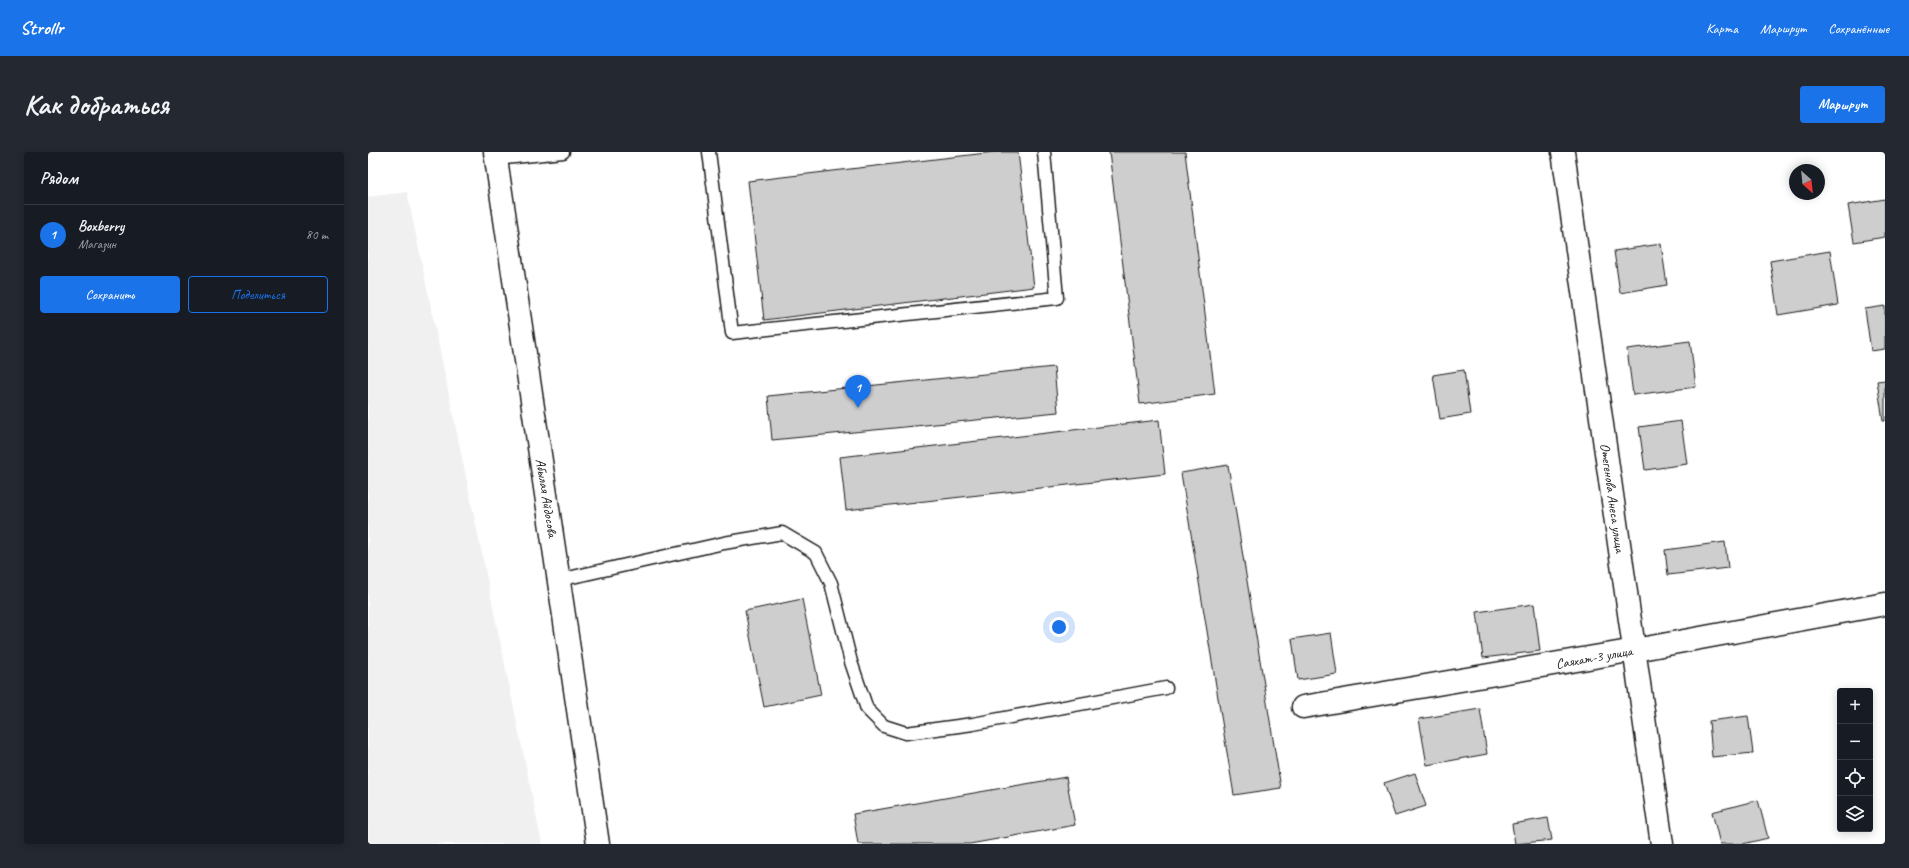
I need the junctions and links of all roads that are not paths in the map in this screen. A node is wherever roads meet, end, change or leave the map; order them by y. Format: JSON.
{"nodes":[{"id":1,"x":563,"y":152,"type":"edge"},
{"id":2,"x":709,"y":152,"type":"edge"},
{"id":3,"x":1044,"y":152,"type":"edge"},
{"id":4,"x":1563,"y":152,"type":"edge"},
{"id":5,"x":495,"y":156,"type":"edge"},
{"id":6,"x":559,"y":580,"type":"junction"},
{"id":7,"x":1885,"y":604,"type":"edge"},
{"id":8,"x":1635,"y":650,"type":"junction"},
{"id":9,"x":1166,"y":688,"type":"dead end"},
{"id":10,"x":1303,"y":707,"type":"dead end"},
{"id":11,"x":598,"y":844,"type":"edge"},
{"id":12,"x":1662,"y":844,"type":"edge"}],
"edges":[{"from":1,"to":5,"type":"lane"},
{"from":2,"to":3,"type":"lane"},
{"from":4,"to":8,"type":"street","name":"Отегенова Анеса улица"},
{"from":5,"to":6,"type":"street","name":"Абылая Айдосова"},
{"from":6,"to":9,"type":"lane"},
{"from":6,"to":11,"type":"street","name":"Абылая Айдосова"},
{"from":7,"to":8,"type":"street","name":"Саяхат-3 улица"},
{"from":8,"to":10,"type":"street","name":"Саяхат-3 улица"},
{"from":8,"to":12,"type":"street","name":"Отегенова Анеса улица"}]}
